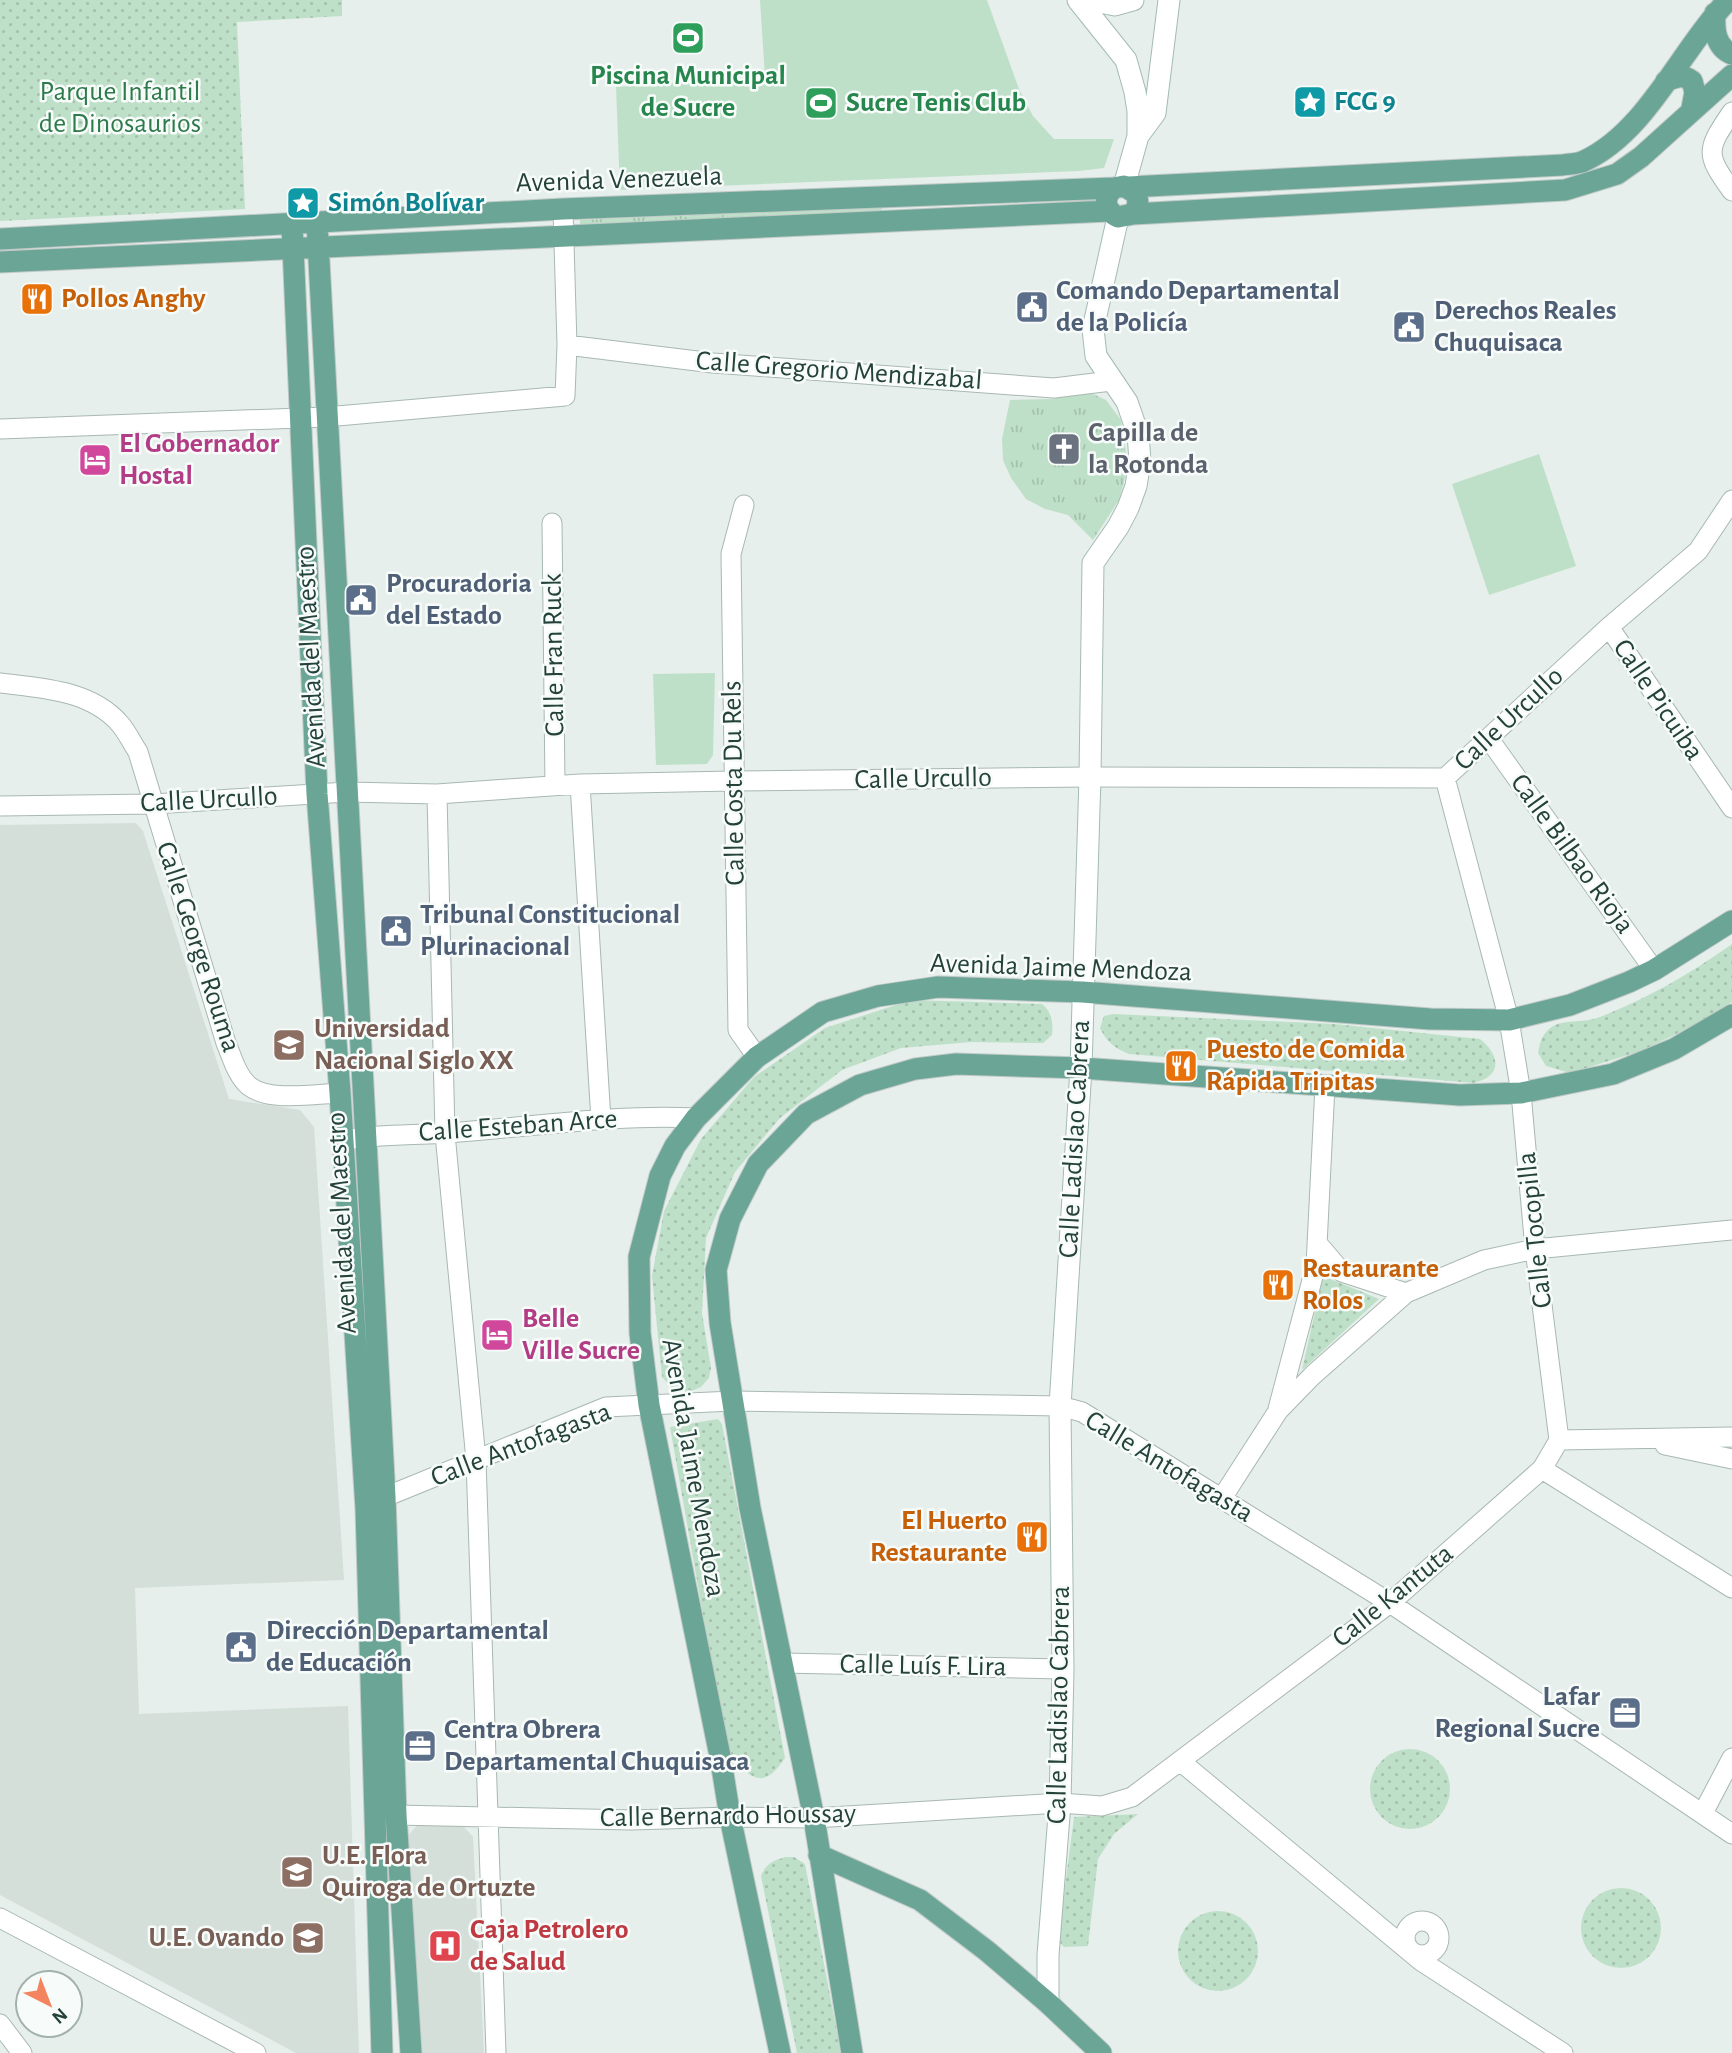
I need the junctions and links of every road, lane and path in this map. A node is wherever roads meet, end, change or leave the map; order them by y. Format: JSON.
{"nodes":[{"id":1,"x":1078,"y":0,"type":"edge"},
{"id":2,"x":1089,"y":0,"type":"edge"},
{"id":3,"x":1133,"y":0,"type":"edge"},
{"id":4,"x":1169,"y":0,"type":"edge"},
{"id":5,"x":1722,"y":7,"type":"edge"},
{"id":6,"x":1730,"y":56,"type":"edge"},
{"id":7,"x":1666,"y":81,"type":"junction"},
{"id":8,"x":1727,"y":83,"type":"edge"},
{"id":9,"x":1692,"y":108,"type":"junction"},
{"id":10,"x":1732,"y":112,"type":"edge"},
{"id":11,"x":1138,"y":136,"type":"junction"},
{"id":12,"x":1563,"y":165,"type":"junction"},
{"id":13,"x":1370,"y":175,"type":"junction"},
{"id":14,"x":1123,"y":187,"type":"junction"},
{"id":15,"x":1565,"y":190,"type":"junction"},
{"id":16,"x":1732,"y":191,"type":"edge"},
{"id":17,"x":1373,"y":200,"type":"junction"},
{"id":18,"x":563,"y":209,"type":"junction"},
{"id":19,"x":1120,"y":214,"type":"junction"},
{"id":20,"x":317,"y":223,"type":"junction"},
{"id":21,"x":292,"y":224,"type":"junction"},
{"id":22,"x":564,"y":236,"type":"junction"},
{"id":23,"x":0,"y":239,"type":"edge"},
{"id":24,"x":317,"y":247,"type":"junction"},
{"id":25,"x":294,"y":250,"type":"junction"},
{"id":26,"x":0,"y":262,"type":"edge"},
{"id":27,"x":567,"y":345,"type":"junction"},
{"id":28,"x":1111,"y":381,"type":"junction"},
{"id":29,"x":302,"y":417,"type":"junction"},
{"id":30,"x":326,"y":417,"type":"junction"},
{"id":31,"x":0,"y":429,"type":"edge"},
{"id":32,"x":1732,"y":500,"type":"edge"},
{"id":33,"x":744,"y":505,"type":"dead end"},
{"id":34,"x":552,"y":523,"type":"dead end"},
{"id":35,"x":1609,"y":627,"type":"junction"},
{"id":36,"x":0,"y":683,"type":"edge"},
{"id":37,"x":1489,"y":738,"type":"junction"},
{"id":38,"x":1090,"y":777,"type":"junction"},
{"id":39,"x":1445,"y":778,"type":"junction"},
{"id":40,"x":733,"y":781,"type":"junction"},
{"id":41,"x":580,"y":785,"type":"junction"},
{"id":42,"x":555,"y":786,"type":"junction"},
{"id":43,"x":347,"y":792,"type":"junction"},
{"id":44,"x":317,"y":794,"type":"junction"},
{"id":45,"x":437,"y":794,"type":"junction"},
{"id":46,"x":153,"y":804,"type":"junction"},
{"id":47,"x":0,"y":806,"type":"edge"},
{"id":48,"x":1732,"y":808,"type":"edge"},
{"id":49,"x":1732,"y":921,"type":"edge"},
{"id":50,"x":1654,"y":970,"type":"junction"},
{"id":51,"x":1082,"y":992,"type":"junction"},
{"id":52,"x":1732,"y":1015,"type":"edge"},
{"id":53,"x":1509,"y":1020,"type":"junction"},
{"id":54,"x":757,"y":1057,"type":"junction"},
{"id":55,"x":1081,"y":1068,"type":"junction"},
{"id":56,"x":1325,"y":1086,"type":"junction"},
{"id":57,"x":340,"y":1093,"type":"junction"},
{"id":58,"x":1521,"y":1093,"type":"junction"},
{"id":59,"x":696,"y":1118,"type":"junction"},
{"id":60,"x":601,"y":1120,"type":"junction"},
{"id":61,"x":445,"y":1134,"type":"junction"},
{"id":62,"x":366,"y":1136,"type":"junction"},
{"id":63,"x":341,"y":1141,"type":"junction"},
{"id":64,"x":1732,"y":1230,"type":"edge"},
{"id":65,"x":1317,"y":1243,"type":"junction"},
{"id":66,"x":1535,"y":1249,"type":"junction"},
{"id":67,"x":1406,"y":1293,"type":"junction"},
{"id":68,"x":732,"y":1401,"type":"junction"},
{"id":69,"x":649,"y":1405,"type":"junction"},
{"id":70,"x":1060,"y":1406,"type":"junction"},
{"id":71,"x":1278,"y":1411,"type":"junction"},
{"id":72,"x":1626,"y":1437,"type":"junction"},
{"id":73,"x":1732,"y":1437,"type":"edge"},
{"id":74,"x":1559,"y":1440,"type":"junction"},
{"id":75,"x":1732,"y":1459,"type":"edge"},
{"id":76,"x":476,"y":1460,"type":"junction"},
{"id":77,"x":1542,"y":1469,"type":"junction"},
{"id":78,"x":385,"y":1497,"type":"junction"},
{"id":79,"x":1222,"y":1498,"type":"junction"},
{"id":80,"x":366,"y":1509,"type":"junction"},
{"id":81,"x":1732,"y":1588,"type":"edge"},
{"id":82,"x":1390,"y":1603,"type":"junction"},
{"id":83,"x":783,"y":1663,"type":"junction"},
{"id":84,"x":1063,"y":1669,"type":"junction"},
{"id":85,"x":1732,"y":1758,"type":"edge"},
{"id":86,"x":1180,"y":1761,"type":"junction"},
{"id":87,"x":1059,"y":1803,"type":"junction"},
{"id":88,"x":1703,"y":1813,"type":"junction"},
{"id":89,"x":396,"y":1815,"type":"junction"},
{"id":90,"x":489,"y":1816,"type":"junction"},
{"id":91,"x":730,"y":1817,"type":"junction"},
{"id":92,"x":814,"y":1818,"type":"junction"},
{"id":93,"x":1732,"y":1819,"type":"edge"},
{"id":94,"x":1732,"y":1834,"type":"edge"},
{"id":95,"x":819,"y":1856,"type":"junction"},
{"id":96,"x":0,"y":1918,"type":"edge"},
{"id":97,"x":1048,"y":2003,"type":"junction"},
{"id":98,"x":0,"y":2024,"type":"edge"},
{"id":99,"x":0,"y":2037,"type":"edge"},
{"id":100,"x":8,"y":2053,"type":"edge"},
{"id":101,"x":22,"y":2053,"type":"edge"},
{"id":102,"x":256,"y":2053,"type":"edge"},
{"id":103,"x":382,"y":2053,"type":"edge"},
{"id":104,"x":411,"y":2053,"type":"edge"},
{"id":105,"x":496,"y":2053,"type":"edge"},
{"id":106,"x":780,"y":2053,"type":"edge"},
{"id":107,"x":852,"y":2053,"type":"edge"},
{"id":108,"x":1101,"y":2053,"type":"edge"},
{"id":109,"x":1563,"y":2053,"type":"edge"}],
"edges":[{"from":1,"to":11,"type":"main road"},
{"from":2,"to":3,"type":"main road"},
{"from":4,"to":11,"type":"main road"},
{"from":5,"to":6,"type":"main road"},
{"from":5,"to":7,"type":"main road","name":"Avenida Venezuela"},
{"from":7,"to":9,"type":"main road"},
{"from":7,"to":12,"type":"main road","name":"Avenida Venezuela"},
{"from":8,"to":9,"type":"main road","name":"Avenida Venezuela"},
{"from":9,"to":15,"type":"main road","name":"Avenida Venezuela"},
{"from":10,"to":16,"type":"street"},
{"from":11,"to":14,"type":"main road"},
{"from":12,"to":13,"type":"main road","name":"Avenida Venezuela"},
{"from":12,"to":15,"type":"main road"},
{"from":13,"to":14,"type":"main road","name":"Avenida Venezuela"},
{"from":13,"to":17,"type":"main road"},
{"from":14,"to":18,"type":"main road","name":"Avenida Venezuela"},
{"from":14,"to":19,"type":"main road"},
{"from":14,"to":19,"type":"main road"},
{"from":15,"to":17,"type":"main road","name":"Avenida Venezuela"},
{"from":17,"to":19,"type":"main road","name":"Avenida Venezuela"},
{"from":18,"to":20,"type":"main road","name":"Avenida Venezuela"},
{"from":18,"to":22,"type":"street"},
{"from":19,"to":22,"type":"main road","name":"Avenida Venezuela"},
{"from":19,"to":28,"type":"main road","name":"Calle Ladislao Cabrera"},
{"from":20,"to":21,"type":"main road","name":"Avenida Venezuela"},
{"from":20,"to":24,"type":"main road","name":"Avenida del Maestro"},
{"from":21,"to":23,"type":"main road","name":"Avenida Venezuela"},
{"from":21,"to":25,"type":"main road","name":"Avenida del Maestro"},
{"from":22,"to":24,"type":"main road","name":"Avenida Venezuela"},
{"from":22,"to":27,"type":"street"},
{"from":24,"to":25,"type":"main road","name":"Avenida Venezuela"},
{"from":24,"to":30,"type":"main road","name":"Avenida del Maestro"},
{"from":25,"to":26,"type":"main road","name":"Avenida Venezuela"},
{"from":25,"to":29,"type":"main road","name":"Avenida del Maestro"},
{"from":27,"to":28,"type":"street","name":"Calle Gregorio Mendizabal"},
{"from":27,"to":30,"type":"street"},
{"from":28,"to":38,"type":"main road","name":"Calle Ladislao Cabrera"},
{"from":29,"to":30,"type":"street"},
{"from":29,"to":31,"type":"street"},
{"from":29,"to":44,"type":"main road","name":"Avenida del Maestro"},
{"from":30,"to":43,"type":"main road","name":"Avenida del Maestro"},
{"from":32,"to":35,"type":"street","name":"Calle Urcullo"},
{"from":33,"to":40,"type":"street","name":"Calle Costa Du Rels"},
{"from":34,"to":42,"type":"street","name":"Calle Fran Ruck"},
{"from":35,"to":37,"type":"street","name":"Calle Urcullo"},
{"from":35,"to":48,"type":"street","name":"Calle Picuiba"},
{"from":36,"to":46,"type":"street","name":"Calle George Rouma"},
{"from":37,"to":39,"type":"street","name":"Calle Urcullo"},
{"from":37,"to":50,"type":"street","name":"Calle Bilbao Rioja"},
{"from":38,"to":39,"type":"street","name":"Calle Urcullo"},
{"from":38,"to":40,"type":"street","name":"Calle Urcullo"},
{"from":38,"to":51,"type":"main road","name":"Calle Ladislao Cabrera"},
{"from":39,"to":53,"type":"street","name":"Calle Tocopilla"},
{"from":40,"to":41,"type":"street","name":"Calle Urcullo"},
{"from":40,"to":54,"type":"street","name":"Calle Costa Du Rels"},
{"from":41,"to":42,"type":"street","name":"Calle Urcullo"},
{"from":41,"to":60,"type":"street"},
{"from":42,"to":45,"type":"street","name":"Calle Urcullo"},
{"from":43,"to":44,"type":"street","name":"Calle Urcullo"},
{"from":43,"to":45,"type":"street","name":"Calle Urcullo"},
{"from":43,"to":62,"type":"main road","name":"Avenida del Maestro"},
{"from":44,"to":46,"type":"street","name":"Calle Urcullo"},
{"from":44,"to":57,"type":"main road","name":"Avenida del Maestro"},
{"from":45,"to":61,"type":"street"},
{"from":46,"to":47,"type":"street","name":"Calle Urcullo"},
{"from":46,"to":57,"type":"street","name":"Calle George Rouma"},
{"from":49,"to":50,"type":"main road","name":"Avenida Jaime Mendoza"},
{"from":50,"to":53,"type":"main road","name":"Avenida Jaime Mendoza"},
{"from":51,"to":53,"type":"main road","name":"Avenida Jaime Mendoza"},
{"from":51,"to":54,"type":"main road","name":"Avenida Jaime Mendoza"},
{"from":51,"to":55,"type":"main road","name":"Calle Ladislao Cabrera"},
{"from":52,"to":58,"type":"main road","name":"Avenida Jaime Mendoza"},
{"from":53,"to":58,"type":"street","name":"Calle Tocopilla"},
{"from":54,"to":59,"type":"main road","name":"Avenida Jaime Mendoza"},
{"from":55,"to":56,"type":"main road","name":"Avenida Jaime Mendoza"},
{"from":55,"to":68,"type":"main road","name":"Avenida Jaime Mendoza"},
{"from":55,"to":70,"type":"main road","name":"Calle Ladislao Cabrera"},
{"from":56,"to":58,"type":"main road","name":"Avenida Jaime Mendoza"},
{"from":56,"to":65,"type":"street"},
{"from":57,"to":63,"type":"main road","name":"Avenida del Maestro"},
{"from":58,"to":66,"type":"street","name":"Calle Tocopilla"},
{"from":59,"to":60,"type":"street","name":"Calle Esteban Arce"},
{"from":59,"to":69,"type":"main road","name":"Avenida Jaime Mendoza"},
{"from":60,"to":61,"type":"street","name":"Calle Esteban Arce"},
{"from":61,"to":62,"type":"street","name":"Calle Esteban Arce"},
{"from":61,"to":76,"type":"street"},
{"from":62,"to":63,"type":"street","name":"Calle Esteban Arce"},
{"from":62,"to":78,"type":"main road","name":"Avenida del Maestro"},
{"from":63,"to":80,"type":"main road","name":"Avenida del Maestro"},
{"from":64,"to":66,"type":"street"},
{"from":65,"to":67,"type":"street"},
{"from":65,"to":71,"type":"street"},
{"from":66,"to":67,"type":"street"},
{"from":66,"to":74,"type":"street","name":"Calle Tocopilla"},
{"from":67,"to":71,"type":"street"},
{"from":68,"to":69,"type":"street","name":"Calle Antofagasta"},
{"from":68,"to":70,"type":"street","name":"Calle Antofagasta"},
{"from":68,"to":83,"type":"main road","name":"Avenida Jaime Mendoza"},
{"from":69,"to":76,"type":"street","name":"Calle Antofagasta"},
{"from":69,"to":91,"type":"main road","name":"Avenida Jaime Mendoza"},
{"from":70,"to":79,"type":"street","name":"Calle Antofagasta"},
{"from":70,"to":84,"type":"main road","name":"Calle Ladislao Cabrera"},
{"from":71,"to":79,"type":"street"},
{"from":72,"to":73,"type":"street"},
{"from":72,"to":74,"type":"street"},
{"from":72,"to":75,"type":"street"},
{"from":74,"to":77,"type":"street","name":"Calle Kantuta"},
{"from":76,"to":78,"type":"street","name":"Calle Antofagasta"},
{"from":76,"to":90,"type":"street"},
{"from":77,"to":81,"type":"street"},
{"from":77,"to":82,"type":"street","name":"Calle Kantuta"},
{"from":78,"to":80,"type":"street","name":"Calle Antofagasta"},
{"from":78,"to":89,"type":"main road","name":"Avenida del Maestro"},
{"from":79,"to":82,"type":"street","name":"Calle Antofagasta"},
{"from":80,"to":103,"type":"main road","name":"Avenida del Maestro"},
{"from":82,"to":86,"type":"street","name":"Calle Kantuta"},
{"from":82,"to":88,"type":"street","name":"Calle Antofagasta"},
{"from":83,"to":84,"type":"street","name":"Calle Luís F. Lira"},
{"from":83,"to":92,"type":"main road","name":"Avenida Jaime Mendoza"},
{"from":84,"to":87,"type":"main road","name":"Calle Ladislao Cabrera"},
{"from":85,"to":88,"type":"street"},
{"from":86,"to":87,"type":"street","name":"Calle Kantuta"},
{"from":86,"to":109,"type":"street"},
{"from":87,"to":92,"type":"street","name":"Calle Bernardo Houssay"},
{"from":87,"to":97,"type":"main road","name":"Calle Ladislao Cabrera"},
{"from":88,"to":93,"type":"street"},
{"from":88,"to":94,"type":"street","name":"Calle Antofagasta"},
{"from":89,"to":90,"type":"street","name":"Calle Bernardo Houssay"},
{"from":89,"to":104,"type":"main road","name":"Avenida del Maestro"},
{"from":90,"to":91,"type":"street","name":"Calle Bernardo Houssay"},
{"from":90,"to":105,"type":"street"},
{"from":91,"to":92,"type":"street","name":"Calle Bernardo Houssay"},
{"from":91,"to":106,"type":"main road","name":"Avenida Jaime Mendoza"},
{"from":92,"to":95,"type":"main road","name":"Avenida Jaime Mendoza"},
{"from":95,"to":97,"type":"main road"},
{"from":95,"to":107,"type":"main road","name":"Avenida Jaime Mendoza"},
{"from":96,"to":102,"type":"street"},
{"from":97,"to":108,"type":"main road"},
{"from":98,"to":101,"type":"street"},
{"from":99,"to":100,"type":"street"}]}
